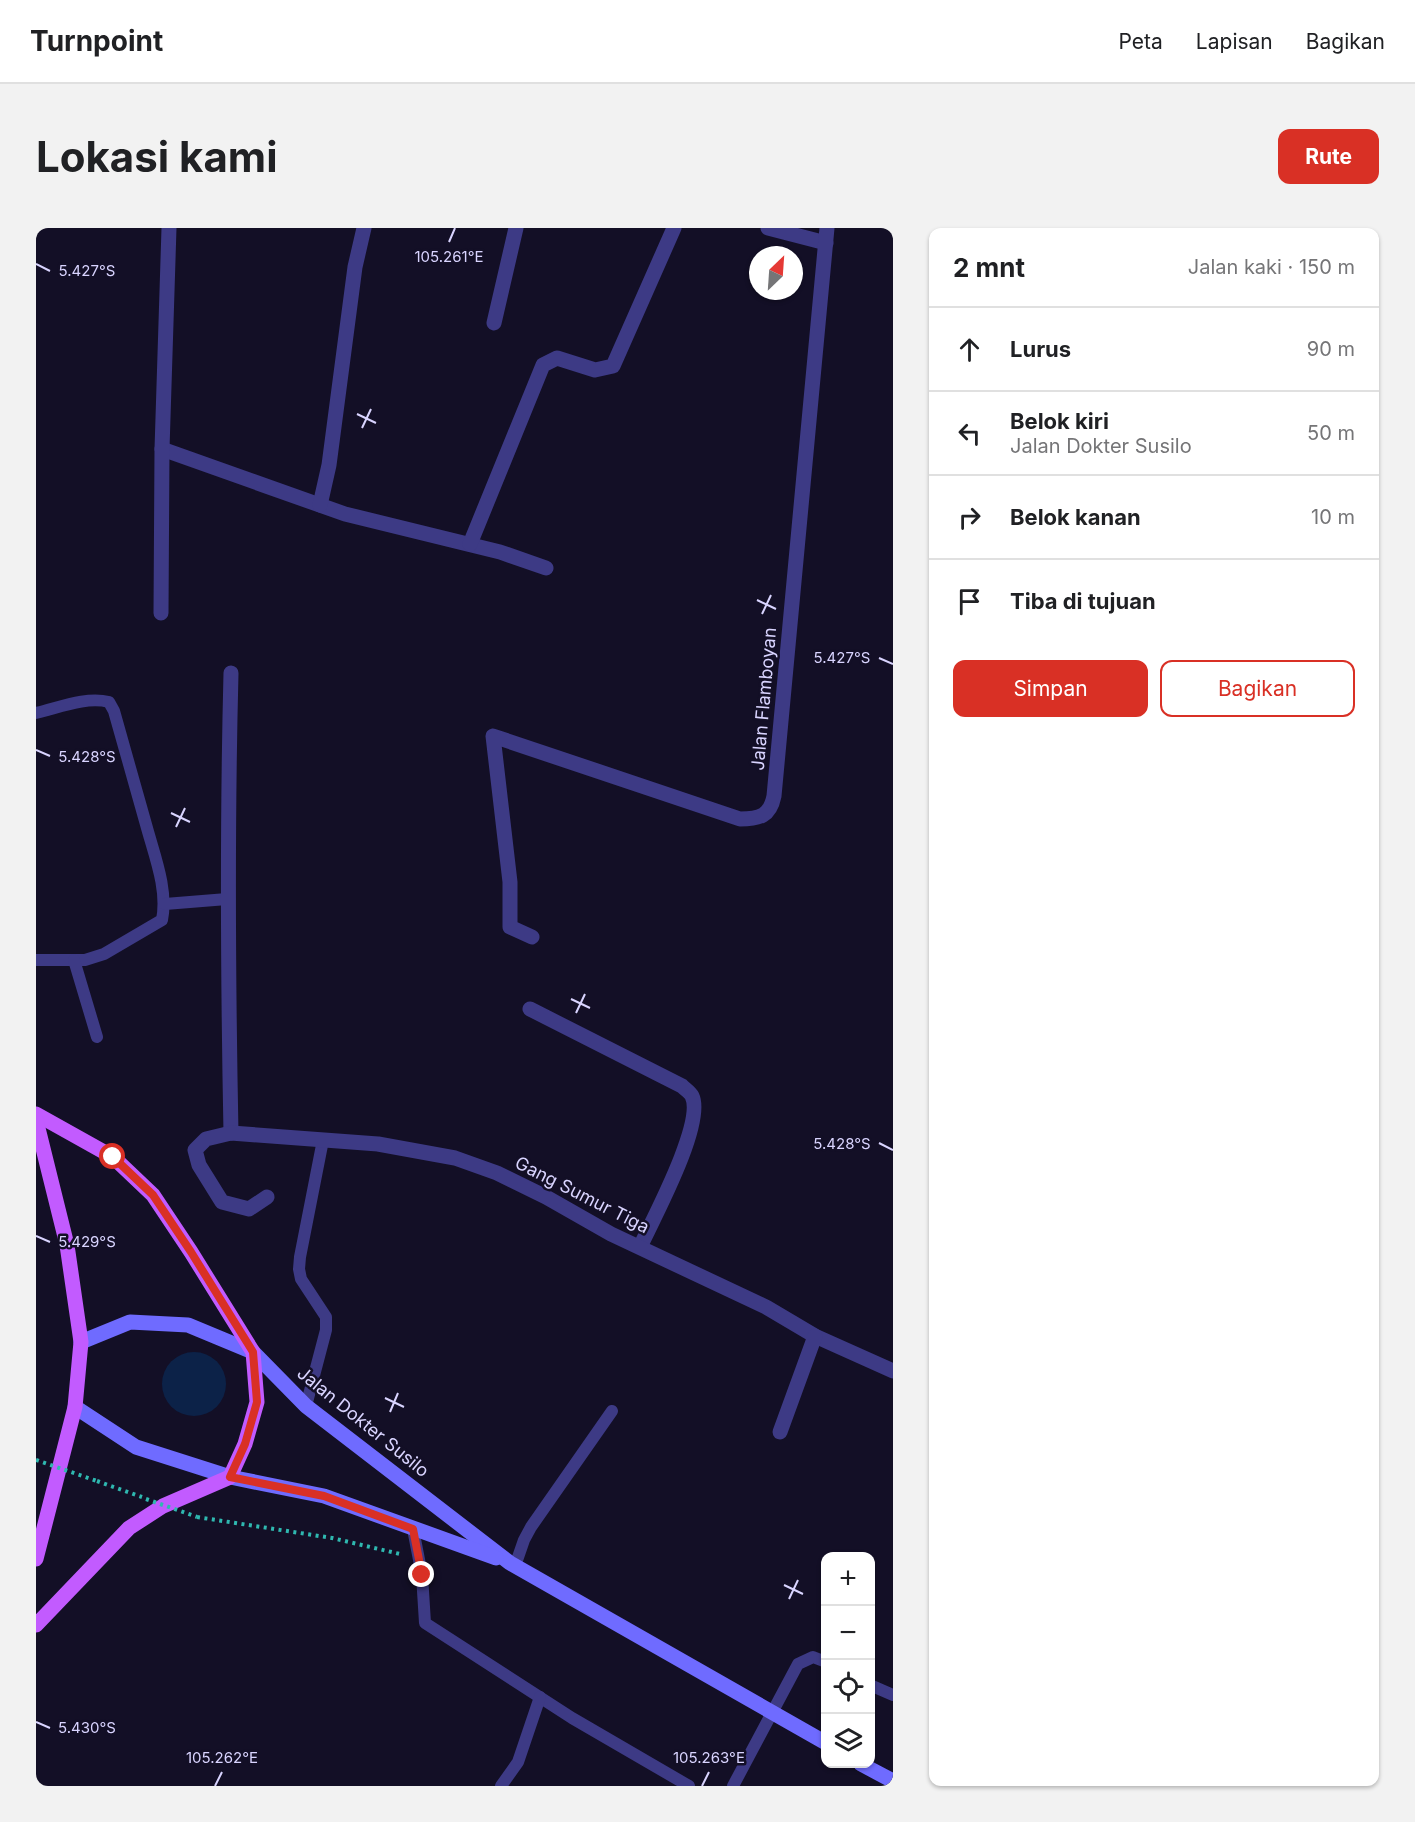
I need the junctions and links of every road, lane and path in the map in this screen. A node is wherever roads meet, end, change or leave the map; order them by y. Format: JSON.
{"nodes":[{"id":1,"x":169,"y":228,"type":"edge"},
{"id":2,"x":364,"y":228,"type":"edge"},
{"id":3,"x":516,"y":228,"type":"edge"},
{"id":4,"x":674,"y":228,"type":"edge"},
{"id":5,"x":768,"y":228,"type":"edge"},
{"id":6,"x":827,"y":236,"type":"edge"},
{"id":7,"x":494,"y":323,"type":"dead end"},
{"id":8,"x":162,"y":449,"type":"junction"},
{"id":9,"x":320,"y":504,"type":"junction"},
{"id":10,"x":470,"y":544,"type":"junction"},
{"id":11,"x":546,"y":568,"type":"dead end"},
{"id":12,"x":161,"y":613,"type":"dead end"},
{"id":13,"x":231,"y":673,"type":"dead end"},
{"id":14,"x":36,"y":714,"type":"edge"},
{"id":15,"x":228,"y":899,"type":"junction"},
{"id":16,"x":165,"y":904,"type":"junction"},
{"id":17,"x":532,"y":937,"type":"dead end"},
{"id":18,"x":36,"y":960,"type":"edge"},
{"id":19,"x":74,"y":960,"type":"junction"},
{"id":20,"x":530,"y":1009,"type":"dead end"},
{"id":21,"x":97,"y":1037,"type":"dead end"},
{"id":22,"x":36,"y":1114,"type":"edge"},
{"id":23,"x":36,"y":1120,"type":"edge"},
{"id":24,"x":231,"y":1133,"type":"junction"},
{"id":25,"x":323,"y":1140,"type":"junction"},
{"id":26,"x":267,"y":1197,"type":"dead end"},
{"id":27,"x":640,"y":1247,"type":"junction"},
{"id":28,"x":815,"y":1336,"type":"junction"},
{"id":29,"x":81,"y":1342,"type":"junction"},
{"id":30,"x":253,"y":1352,"type":"junction"},
{"id":31,"x":893,"y":1371,"type":"edge"},
{"id":32,"x":306,"y":1406,"type":"junction"},
{"id":33,"x":75,"y":1407,"type":"junction"},
{"id":34,"x":612,"y":1412,"type":"dead end"},
{"id":35,"x":780,"y":1432,"type":"dead end"},
{"id":36,"x":36,"y":1460,"type":"edge"},
{"id":37,"x":230,"y":1477,"type":"junction"},
{"id":38,"x":413,"y":1529,"type":"junction"},
{"id":39,"x":418,"y":1558,"type":"junction"},
{"id":40,"x":36,"y":1559,"type":"edge"},
{"id":41,"x":513,"y":1565,"type":"junction"},
{"id":42,"x":36,"y":1625,"type":"edge"},
{"id":43,"x":821,"y":1660,"type":"edge"},
{"id":44,"x":875,"y":1687,"type":"edge"},
{"id":45,"x":893,"y":1695,"type":"edge"},
{"id":46,"x":540,"y":1698,"type":"junction"},
{"id":47,"x":772,"y":1713,"type":"junction"},
{"id":48,"x":821,"y":1741,"type":"edge"},
{"id":49,"x":869,"y":1768,"type":"edge"},
{"id":50,"x":893,"y":1781,"type":"edge"},
{"id":51,"x":501,"y":1786,"type":"edge"},
{"id":52,"x":689,"y":1786,"type":"edge"},
{"id":53,"x":734,"y":1786,"type":"edge"}],
"edges":[{"from":1,"to":8,"type":"street"},
{"from":2,"to":9,"type":"street"},
{"from":3,"to":7,"type":"street"},
{"from":4,"to":10,"type":"street"},
{"from":5,"to":6,"type":"street"},
{"from":6,"to":17,"type":"street","name":"Jalan Flamboyan"},
{"from":8,"to":9,"type":"street"},
{"from":8,"to":12,"type":"street"},
{"from":9,"to":10,"type":"street"},
{"from":10,"to":11,"type":"street"},
{"from":13,"to":15,"type":"street"},
{"from":14,"to":16,"type":"lane"},
{"from":15,"to":16,"type":"lane"},
{"from":15,"to":24,"type":"street"},
{"from":16,"to":19,"type":"lane"},
{"from":18,"to":19,"type":"lane"},
{"from":19,"to":21,"type":"lane"},
{"from":20,"to":27,"type":"street"},
{"from":22,"to":30,"type":"main road"},
{"from":23,"to":29,"type":"main road"},
{"from":24,"to":25,"type":"street","name":"Gang Sumur Tiga"},
{"from":24,"to":26,"type":"street"},
{"from":25,"to":27,"type":"street","name":"Gang Sumur Tiga"},
{"from":25,"to":32,"type":"lane"},
{"from":27,"to":28,"type":"street","name":"Gang Sumur Tiga"},
{"from":28,"to":31,"type":"street","name":"Gang Sumur Tiga"},
{"from":28,"to":35,"type":"street"},
{"from":29,"to":30,"type":"main road","name":"Jalan Dokter Susilo"},
{"from":29,"to":33,"type":"main road"},
{"from":30,"to":32,"type":"main road","name":"Jalan Dokter Susilo"},
{"from":30,"to":37,"type":"main road"},
{"from":32,"to":41,"type":"main road","name":"Jalan Dokter Susilo"},
{"from":33,"to":37,"type":"main road","name":"Jalan Dokter Susilo"},
{"from":33,"to":40,"type":"main road"},
{"from":34,"to":41,"type":"lane"},
{"from":36,"to":39,"type":"path","bridge":true},
{"from":37,"to":38,"type":"main road","name":"Jalan Dokter Susilo"},
{"from":37,"to":42,"type":"main road"},
{"from":38,"to":39,"type":"lane"},
{"from":38,"to":41,"type":"main road","name":"Jalan Dokter Susilo"},
{"from":39,"to":46,"type":"lane"},
{"from":41,"to":47,"type":"main road","name":"Jalan Dokter Susilo"},
{"from":43,"to":47,"type":"lane"},
{"from":44,"to":45,"type":"lane"},
{"from":46,"to":51,"type":"lane"},
{"from":46,"to":52,"type":"lane"},
{"from":47,"to":48,"type":"main road","name":"Jalan Dokter Susilo"},
{"from":47,"to":53,"type":"lane"},
{"from":49,"to":50,"type":"main road"}]}
